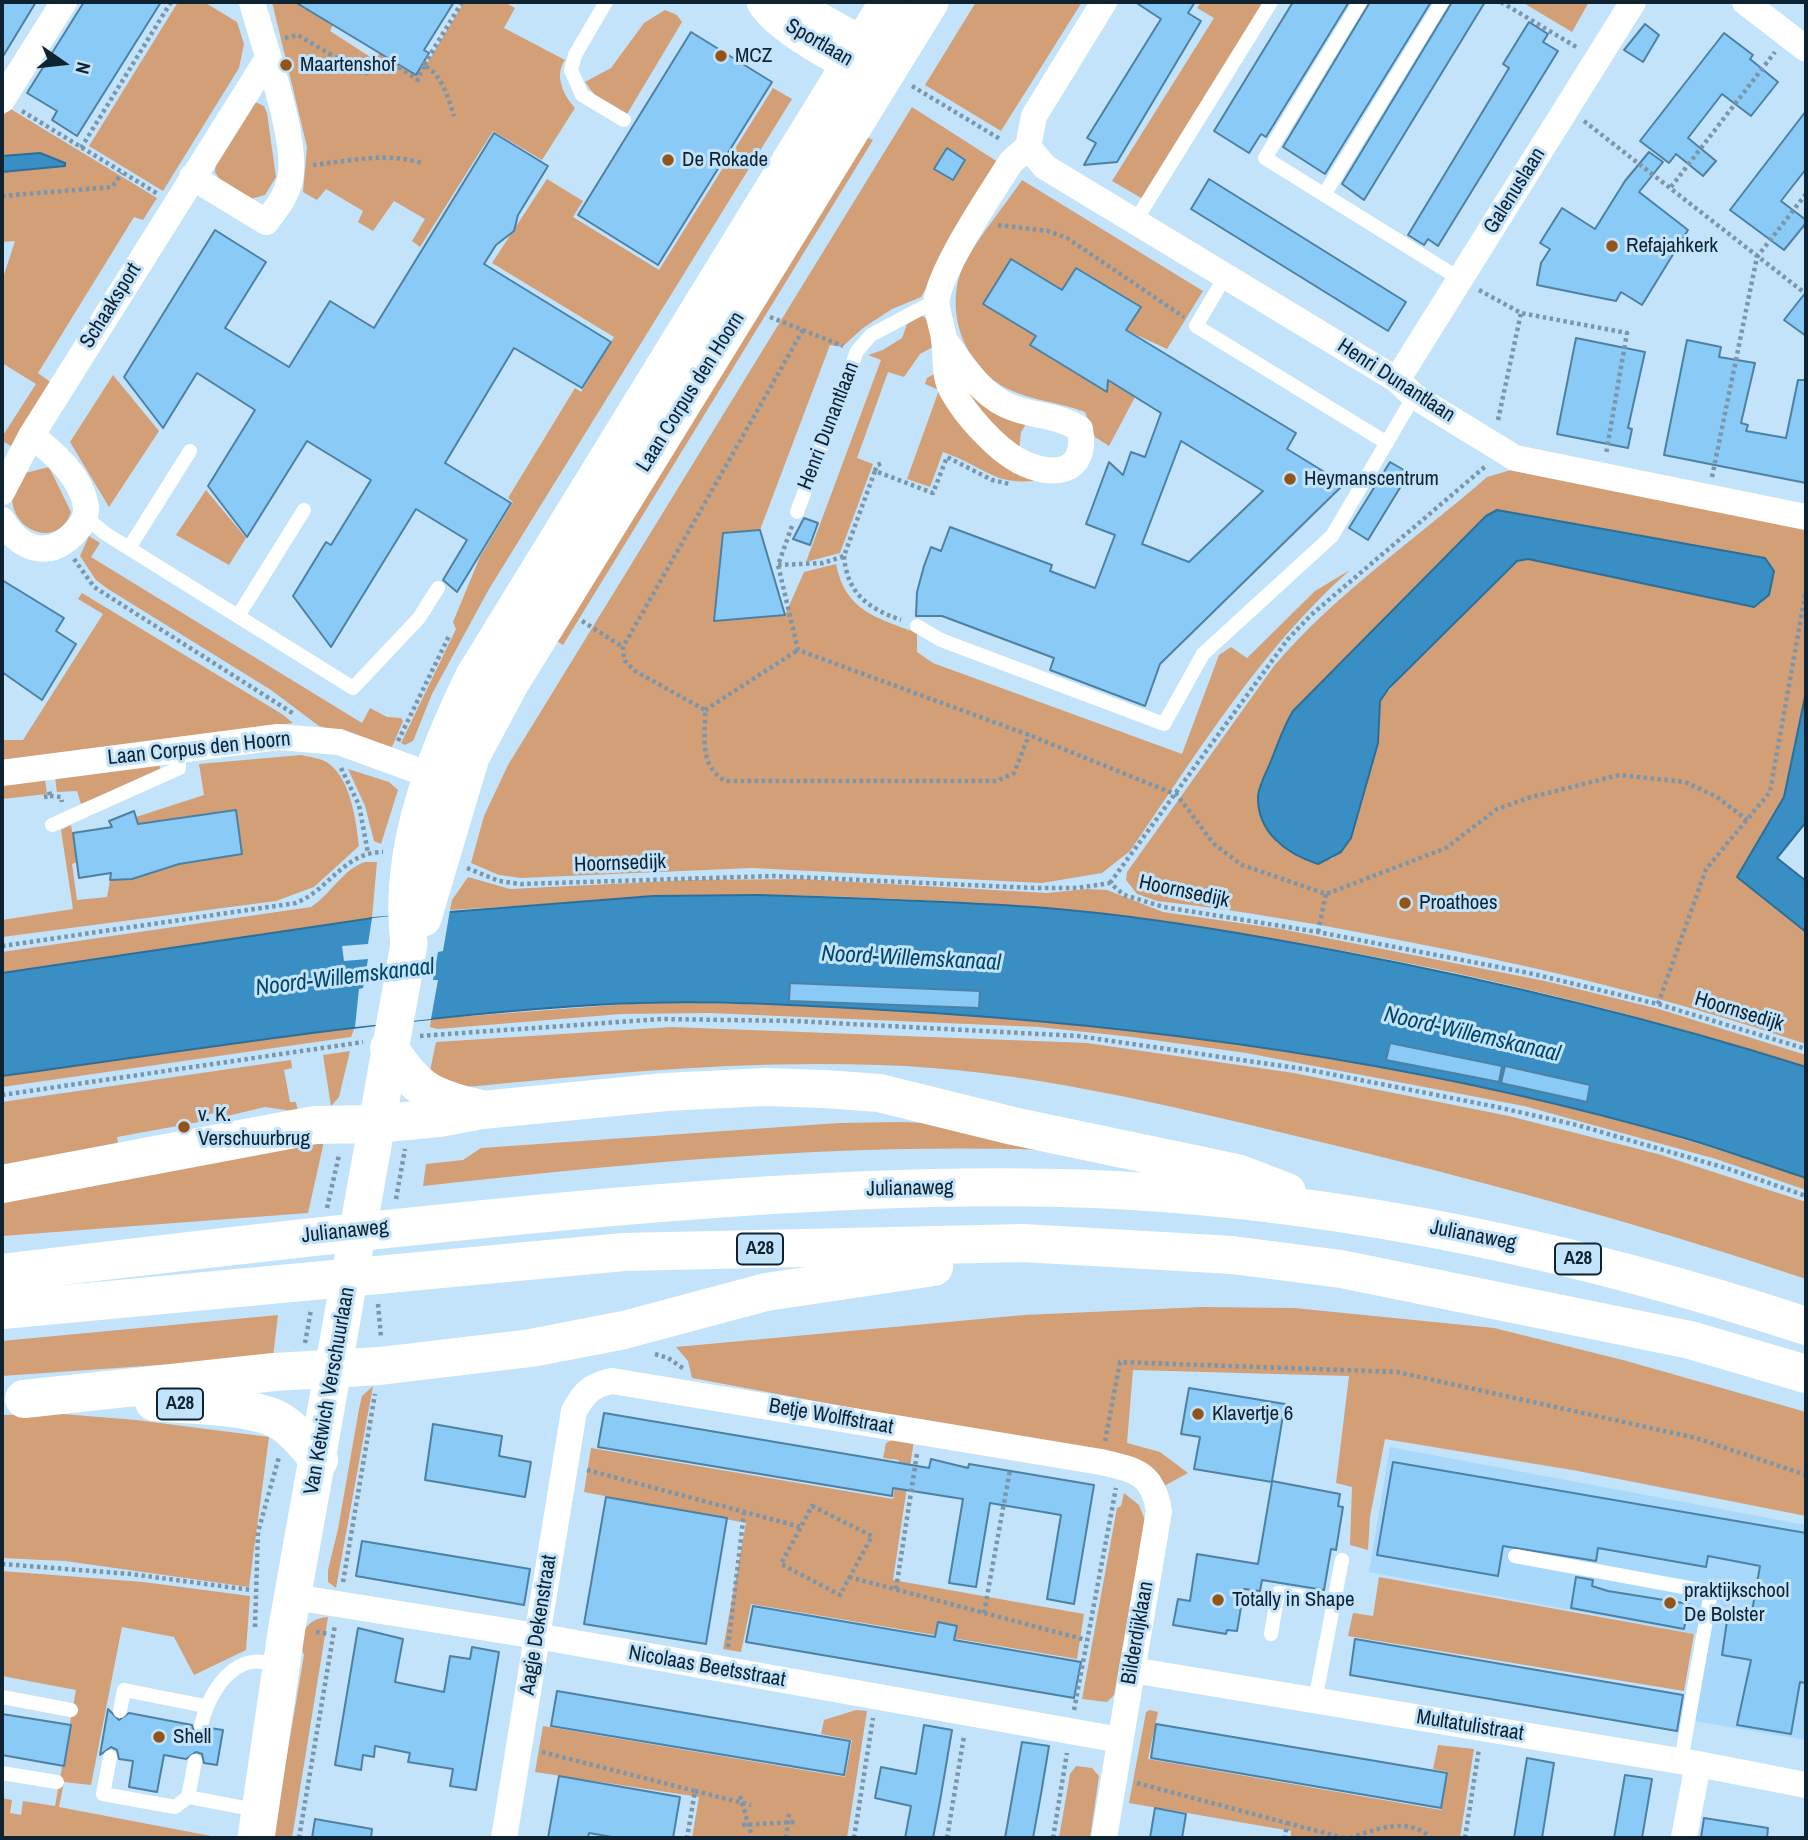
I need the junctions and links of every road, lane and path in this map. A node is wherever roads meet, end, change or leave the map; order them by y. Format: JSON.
{"nodes":[{"id":1,"x":64,"y":2,"type":"edge"},
{"id":2,"x":171,"y":2,"type":"edge"},
{"id":3,"x":252,"y":2,"type":"edge"},
{"id":4,"x":462,"y":2,"type":"edge"},
{"id":5,"x":606,"y":2,"type":"edge"},
{"id":6,"x":764,"y":2,"type":"edge"},
{"id":7,"x":789,"y":2,"type":"edge"},
{"id":8,"x":888,"y":2,"type":"edge"},
{"id":9,"x":930,"y":2,"type":"edge"},
{"id":10,"x":1104,"y":2,"type":"edge"},
{"id":11,"x":1271,"y":2,"type":"edge"},
{"id":12,"x":1360,"y":2,"type":"edge"},
{"id":13,"x":1442,"y":2,"type":"edge"},
{"id":14,"x":1501,"y":2,"type":"edge"},
{"id":15,"x":1633,"y":2,"type":"edge"},
{"id":16,"x":1745,"y":2,"type":"edge"},
{"id":17,"x":1797,"y":42,"type":"edge"},
{"id":18,"x":265,"y":52,"type":"junction"},
{"id":19,"x":856,"y":53,"type":"junction"},
{"id":20,"x":1597,"y":59,"type":"junction"},
{"id":21,"x":424,"y":65,"type":"junction"},
{"id":22,"x":899,"y":78,"type":"junction"},
{"id":23,"x":3,"y":100,"type":"edge"},
{"id":24,"x":1567,"y":108,"type":"junction"},
{"id":25,"x":454,"y":116,"type":"dead end"},
{"id":26,"x":624,"y":120,"type":"dead end"},
{"id":27,"x":1028,"y":147,"type":"junction"},
{"id":28,"x":81,"y":148,"type":"junction"},
{"id":29,"x":422,"y":163,"type":"dead end"},
{"id":30,"x":291,"y":167,"type":"junction"},
{"id":31,"x":122,"y":173,"type":"junction"},
{"id":32,"x":192,"y":177,"type":"junction"},
{"id":33,"x":1671,"y":187,"type":"junction"},
{"id":34,"x":1806,"y":194,"type":"edge"},
{"id":35,"x":2,"y":195,"type":"edge"},
{"id":36,"x":1324,"y":195,"type":"junction"},
{"id":37,"x":175,"y":204,"type":"junction"},
{"id":38,"x":977,"y":220,"type":"junction"},
{"id":39,"x":1136,"y":220,"type":"junction"},
{"id":40,"x":1757,"y":257,"type":"junction"},
{"id":41,"x":1226,"y":275,"type":"junction"},
{"id":42,"x":1460,"y":279,"type":"junction"},
{"id":43,"x":1806,"y":294,"type":"edge"},
{"id":44,"x":937,"y":300,"type":"junction"},
{"id":45,"x":1521,"y":313,"type":"junction"},
{"id":46,"x":769,"y":317,"type":"dead end"},
{"id":47,"x":1196,"y":326,"type":"junction"},
{"id":48,"x":803,"y":330,"type":"junction"},
{"id":49,"x":945,"y":341,"type":"junction"},
{"id":50,"x":857,"y":351,"type":"junction"},
{"id":51,"x":1406,"y":388,"type":"junction"},
{"id":52,"x":31,"y":436,"type":"junction"},
{"id":53,"x":1387,"y":443,"type":"junction"},
{"id":54,"x":1493,"y":443,"type":"junction"},
{"id":55,"x":190,"y":451,"type":"dead end"},
{"id":56,"x":883,"y":463,"type":"dead end"},
{"id":57,"x":875,"y":471,"type":"junction"},
{"id":58,"x":1602,"y":477,"type":"junction"},
{"id":59,"x":1016,"y":484,"type":"dead end"},
{"id":60,"x":2,"y":492,"type":"edge"},
{"id":61,"x":1708,"y":498,"type":"junction"},
{"id":62,"x":304,"y":510,"type":"dead end"},
{"id":63,"x":797,"y":512,"type":"joint"},
{"id":64,"x":85,"y":517,"type":"junction"},
{"id":65,"x":1806,"y":517,"type":"edge"},
{"id":66,"x":2,"y":520,"type":"edge"},
{"id":67,"x":63,"y":544,"type":"junction"},
{"id":68,"x":129,"y":548,"type":"junction"},
{"id":69,"x":844,"y":556,"type":"junction"},
{"id":70,"x":778,"y":565,"type":"junction"},
{"id":71,"x":438,"y":588,"type":"dead end"},
{"id":72,"x":1806,"y":590,"type":"edge"},
{"id":73,"x":238,"y":616,"type":"junction"},
{"id":74,"x":582,"y":621,"type":"dead end"},
{"id":75,"x":917,"y":626,"type":"joint"},
{"id":76,"x":449,"y":636,"type":"dead end"},
{"id":77,"x":623,"y":647,"type":"junction"},
{"id":78,"x":798,"y":650,"type":"junction"},
{"id":79,"x":705,"y":710,"type":"junction"},
{"id":80,"x":1030,"y":735,"type":"junction"},
{"id":81,"x":320,"y":739,"type":"junction"},
{"id":82,"x":178,"y":749,"type":"junction"},
{"id":83,"x":389,"y":761,"type":"junction"},
{"id":84,"x":2,"y":773,"type":"edge"},
{"id":85,"x":447,"y":781,"type":"junction"},
{"id":86,"x":1177,"y":795,"type":"junction"},
{"id":87,"x":1747,"y":820,"type":"junction"},
{"id":88,"x":52,"y":825,"type":"dead end"},
{"id":89,"x":383,"y":852,"type":"dead end"},
{"id":90,"x":368,"y":853,"type":"junction"},
{"id":91,"x":464,"y":867,"type":"dead end"},
{"id":92,"x":1110,"y":883,"type":"junction"},
{"id":93,"x":1326,"y":894,"type":"junction"},
{"id":94,"x":413,"y":924,"type":"joint"},
{"id":95,"x":1318,"y":932,"type":"junction"},
{"id":96,"x":2,"y":946,"type":"edge"},
{"id":97,"x":1658,"y":1004,"type":"junction"},
{"id":98,"x":392,"y":1037,"type":"junction"},
{"id":99,"x":1806,"y":1049,"type":"edge"},
{"id":100,"x":2,"y":1095,"type":"edge"},
{"id":101,"x":482,"y":1110,"type":"junction"},
{"id":102,"x":375,"y":1124,"type":"junction"},
{"id":103,"x":2,"y":1184,"type":"edge"},
{"id":104,"x":1806,"y":1196,"type":"edge"},
{"id":105,"x":1345,"y":1213,"type":"junction"},
{"id":106,"x":1118,"y":1248,"type":"junction"},
{"id":107,"x":2,"y":1273,"type":"edge"},
{"id":108,"x":378,"y":1302,"type":"dead end"},
{"id":109,"x":2,"y":1310,"type":"edge"},
{"id":110,"x":1806,"y":1326,"type":"edge"},
{"id":111,"x":380,"y":1366,"type":"junction"},
{"id":112,"x":335,"y":1368,"type":"junction"},
{"id":113,"x":1806,"y":1374,"type":"edge"},
{"id":114,"x":13,"y":1399,"type":"edge"},
{"id":115,"x":574,"y":1411,"type":"joint"},
{"id":116,"x":920,"y":1433,"type":"junction"},
{"id":117,"x":1014,"y":1447,"type":"junction"},
{"id":118,"x":319,"y":1460,"type":"junction"},
{"id":119,"x":565,"y":1464,"type":"junction"},
{"id":120,"x":1110,"y":1464,"type":"junction"},
{"id":121,"x":1806,"y":1475,"type":"edge"},
{"id":122,"x":744,"y":1513,"type":"junction"},
{"id":123,"x":801,"y":1527,"type":"junction"},
{"id":124,"x":1515,"y":1556,"type":"dead end"},
{"id":125,"x":1342,"y":1560,"type":"dead end"},
{"id":126,"x":2,"y":1564,"type":"edge"},
{"id":127,"x":849,"y":1577,"type":"junction"},
{"id":128,"x":896,"y":1589,"type":"junction"},
{"id":129,"x":251,"y":1590,"type":"dead end"},
{"id":130,"x":294,"y":1597,"type":"junction"},
{"id":131,"x":1334,"y":1601,"type":"junction"},
{"id":132,"x":339,"y":1604,"type":"junction"},
{"id":133,"x":985,"y":1614,"type":"junction"},
{"id":134,"x":1271,"y":1634,"type":"dead end"},
{"id":135,"x":537,"y":1636,"type":"junction"},
{"id":136,"x":1086,"y":1640,"type":"junction"},
{"id":137,"x":281,"y":1665,"type":"junction"},
{"id":138,"x":1132,"y":1670,"type":"junction"},
{"id":139,"x":725,"y":1671,"type":"junction"},
{"id":140,"x":2,"y":1697,"type":"edge"},
{"id":141,"x":877,"y":1697,"type":"junction"},
{"id":142,"x":1315,"y":1701,"type":"junction"},
{"id":143,"x":205,"y":1706,"type":"junction"},
{"id":144,"x":71,"y":1710,"type":"dead end"},
{"id":145,"x":120,"y":1712,"type":"dead end"},
{"id":146,"x":968,"y":1714,"type":"junction"},
{"id":147,"x":201,"y":1727,"type":"dead end"},
{"id":148,"x":1483,"y":1728,"type":"junction"},
{"id":149,"x":1071,"y":1730,"type":"junction"},
{"id":150,"x":1120,"y":1740,"type":"junction"},
{"id":151,"x":519,"y":1746,"type":"junction"},
{"id":152,"x":110,"y":1757,"type":"dead end"},
{"id":153,"x":195,"y":1761,"type":"dead end"},
{"id":154,"x":1690,"y":1763,"type":"junction"},
{"id":155,"x":2,"y":1773,"type":"edge"},
{"id":156,"x":1114,"y":1777,"type":"junction"},
{"id":157,"x":57,"y":1782,"type":"dead end"},
{"id":158,"x":1806,"y":1785,"type":"edge"},
{"id":159,"x":695,"y":1791,"type":"junction"},
{"id":160,"x":740,"y":1796,"type":"dead end"},
{"id":161,"x":188,"y":1797,"type":"junction"},
{"id":162,"x":742,"y":1803,"type":"junction"},
{"id":163,"x":751,"y":1805,"type":"dead end"},
{"id":164,"x":789,"y":1814,"type":"dead end"},
{"id":165,"x":788,"y":1822,"type":"junction"},
{"id":166,"x":795,"y":1822,"type":"dead end"},
{"id":167,"x":1287,"y":1823,"type":"junction"},
{"id":168,"x":259,"y":1824,"type":"edge"},
{"id":169,"x":745,"y":1825,"type":"junction"},
{"id":170,"x":751,"y":1833,"type":"dead end"},
{"id":171,"x":299,"y":1838,"type":"edge"},
{"id":172,"x":504,"y":1838,"type":"edge"},
{"id":173,"x":687,"y":1838,"type":"edge"},
{"id":174,"x":786,"y":1838,"type":"edge"},
{"id":175,"x":854,"y":1838,"type":"edge"},
{"id":176,"x":947,"y":1838,"type":"edge"},
{"id":177,"x":1053,"y":1838,"type":"edge"},
{"id":178,"x":1104,"y":1838,"type":"edge"},
{"id":179,"x":1285,"y":1838,"type":"edge"},
{"id":180,"x":1344,"y":1838,"type":"edge"},
{"id":181,"x":1350,"y":1838,"type":"edge"},
{"id":182,"x":1431,"y":1838,"type":"edge"},
{"id":183,"x":1465,"y":1838,"type":"edge"},
{"id":184,"x":1684,"y":1838,"type":"edge"}],
"edges":[{"from":1,"to":23,"type":"street"},
{"from":2,"to":28,"type":"path"},
{"from":3,"to":18,"type":"street"},
{"from":4,"to":21,"type":"path"},
{"from":5,"to":26,"type":"lane"},
{"from":6,"to":19,"type":"street","name":"Sportlaan"},
{"from":7,"to":19,"type":"street","name":"Sportlaan"},
{"from":8,"to":19,"type":"main road","name":"Laan Corpus den Hoorn"},
{"from":9,"to":22,"type":"main road","name":"Laan Corpus den Hoorn"},
{"from":10,"to":27,"type":"street"},
{"from":11,"to":39,"type":"lane"},
{"from":12,"to":36,"type":"lane"},
{"from":13,"to":36,"type":"lane"},
{"from":14,"to":20,"type":"path"},
{"from":15,"to":20,"type":"street","name":"Galenuslaan"},
{"from":16,"to":17,"type":"street"},
{"from":17,"to":33,"type":"path"},
{"from":18,"to":21,"type":"path"},
{"from":18,"to":30,"type":"street"},
{"from":18,"to":32,"type":"street","name":"Schaaksport"},
{"from":19,"to":22,"type":"street","name":"Sportlaan"},
{"from":19,"to":85,"type":"main road","name":"Laan Corpus den Hoorn"},
{"from":20,"to":24,"type":"street","name":"Galenuslaan"},
{"from":21,"to":25,"type":"path"},
{"from":22,"to":27,"type":"path"},
{"from":22,"to":85,"type":"main road","name":"Laan Corpus den Hoorn"},
{"from":23,"to":28,"type":"path"},
{"from":24,"to":33,"type":"path"},
{"from":24,"to":42,"type":"street","name":"Galenuslaan"},
{"from":27,"to":38,"type":"street"},
{"from":27,"to":39,"type":"street","name":"Henri Dunantlaan"},
{"from":28,"to":31,"type":"path"},
{"from":29,"to":30,"type":"path"},
{"from":30,"to":32,"type":"street"},
{"from":31,"to":35,"type":"path"},
{"from":31,"to":37,"type":"path"},
{"from":32,"to":37,"type":"street","name":"Schaaksport"},
{"from":33,"to":40,"type":"path"},
{"from":34,"to":40,"type":"path"},
{"from":36,"to":42,"type":"lane"},
{"from":37,"to":52,"type":"street","name":"Schaaksport"},
{"from":38,"to":44,"type":"street"},
{"from":38,"to":47,"type":"path"},
{"from":39,"to":41,"type":"street","name":"Henri Dunantlaan"},
{"from":40,"to":43,"type":"path"},
{"from":40,"to":61,"type":"path"},
{"from":41,"to":47,"type":"lane"},
{"from":41,"to":51,"type":"street","name":"Henri Dunantlaan"},
{"from":42,"to":45,"type":"path"},
{"from":42,"to":51,"type":"street","name":"Galenuslaan"},
{"from":44,"to":49,"type":"street"},
{"from":44,"to":50,"type":"lane","name":"Henri Dunantlaan"},
{"from":45,"to":54,"type":"path"},
{"from":45,"to":58,"type":"path"},
{"from":46,"to":48,"type":"path"},
{"from":47,"to":53,"type":"lane"},
{"from":48,"to":50,"type":"path"},
{"from":48,"to":77,"type":"path"},
{"from":49,"to":49,"type":"street"},
{"from":50,"to":63,"type":"lane","name":"Henri Dunantlaan"},
{"from":51,"to":53,"type":"lane"},
{"from":51,"to":54,"type":"street","name":"Henri Dunantlaan"},
{"from":52,"to":60,"type":"street","name":"Schaaksport"},
{"from":52,"to":64,"type":"street"},
{"from":53,"to":75,"type":"lane"},
{"from":54,"to":58,"type":"street","name":"Henri Dunantlaan"},
{"from":54,"to":86,"type":"path"},
{"from":55,"to":68,"type":"lane"},
{"from":56,"to":57,"type":"path"},
{"from":57,"to":59,"type":"path"},
{"from":57,"to":69,"type":"path"},
{"from":58,"to":61,"type":"street","name":"Henri Dunantlaan"},
{"from":61,"to":65,"type":"street","name":"Henri Dunantlaan"},
{"from":62,"to":73,"type":"lane"},
{"from":63,"to":70,"type":"path"},
{"from":64,"to":67,"type":"street"},
{"from":64,"to":68,"type":"lane"},
{"from":66,"to":67,"type":"street"},
{"from":67,"to":81,"type":"path"},
{"from":68,"to":73,"type":"lane"},
{"from":69,"to":70,"type":"path"},
{"from":69,"to":75,"type":"path"},
{"from":70,"to":78,"type":"path"},
{"from":71,"to":73,"type":"lane"},
{"from":72,"to":87,"type":"path"},
{"from":74,"to":77,"type":"path"},
{"from":76,"to":83,"type":"path"},
{"from":77,"to":79,"type":"path"},
{"from":78,"to":79,"type":"path"},
{"from":78,"to":80,"type":"path"},
{"from":79,"to":80,"type":"path"},
{"from":80,"to":86,"type":"path"},
{"from":81,"to":82,"type":"street","name":"Laan Corpus den Hoorn"},
{"from":81,"to":83,"type":"street","name":"Laan Corpus den Hoorn"},
{"from":81,"to":90,"type":"path"},
{"from":82,"to":84,"type":"street","name":"Laan Corpus den Hoorn"},
{"from":82,"to":88,"type":"lane"},
{"from":83,"to":85,"type":"street","name":"Laan Corpus den Hoorn"},
{"from":85,"to":94,"type":"main road","name":"Laan Corpus den Hoorn"},
{"from":86,"to":92,"type":"path"},
{"from":86,"to":93,"type":"path"},
{"from":87,"to":93,"type":"path"},
{"from":87,"to":97,"type":"path"},
{"from":89,"to":90,"type":"path"},
{"from":90,"to":96,"type":"path"},
{"from":91,"to":92,"type":"path","name":"Hoornsedijk"},
{"from":92,"to":95,"type":"path","name":"Hoornsedijk"},
{"from":93,"to":95,"type":"path"},
{"from":94,"to":98,"type":"main road","name":"Van Ketwich Verschuurlaan"},
{"from":95,"to":97,"type":"path","name":"Hoornsedijk"},
{"from":97,"to":99,"type":"path","name":"Hoornsedijk"},
{"from":98,"to":100,"type":"path"},
{"from":98,"to":101,"type":"highway","number":"A28"},
{"from":98,"to":102,"type":"main road","name":"Van Ketwich Verschuurlaan"},
{"from":98,"to":104,"type":"path"},
{"from":101,"to":102,"type":"highway","number":"A28"},
{"from":101,"to":105,"type":"highway","number":"A28"},
{"from":102,"to":103,"type":"highway","number":"A28"},
{"from":102,"to":112,"type":"main road","name":"Van Ketwich Verschuurlaan"},
{"from":105,"to":107,"type":"highway","name":"Julianaweg","number":"A28"},
{"from":105,"to":110,"type":"highway","name":"Julianaweg","number":"A28"},
{"from":106,"to":109,"type":"highway","number":"A28"},
{"from":106,"to":111,"type":"highway","number":"A28"},
{"from":106,"to":113,"type":"highway","number":"A28"},
{"from":108,"to":111,"type":"path","name":"Van Ketwich Verschuurlaan"},
{"from":111,"to":112,"type":"highway","number":"A28"},
{"from":111,"to":132,"type":"path","name":"Van Ketwich Verschuurlaan"},
{"from":112,"to":114,"type":"highway","number":"A28"},
{"from":112,"to":118,"type":"main road","name":"Van Ketwich Verschuurlaan"},
{"from":114,"to":118,"type":"highway","number":"A28"},
{"from":115,"to":116,"type":"street","name":"Betje Wolffstraat"},
{"from":115,"to":119,"type":"street","name":"Aagje Dekenstraat"},
{"from":116,"to":117,"type":"street","name":"Betje Wolffstraat"},
{"from":116,"to":128,"type":"path"},
{"from":117,"to":120,"type":"street","name":"Betje Wolffstraat"},
{"from":117,"to":133,"type":"path"},
{"from":118,"to":130,"type":"main road","name":"Van Ketwich Verschuurlaan"},
{"from":119,"to":122,"type":"path"},
{"from":119,"to":135,"type":"street","name":"Aagje Dekenstraat"},
{"from":120,"to":121,"type":"path"},
{"from":120,"to":136,"type":"path"},
{"from":120,"to":138,"type":"street","name":"Bilderdijklaan"},
{"from":122,"to":123,"type":"path"},
{"from":122,"to":139,"type":"path"},
{"from":123,"to":127,"type":"path"},
{"from":123,"to":127,"type":"path"},
{"from":124,"to":154,"type":"lane"},
{"from":125,"to":131,"type":"lane"},
{"from":126,"to":129,"type":"path"},
{"from":127,"to":128,"type":"path"},
{"from":128,"to":133,"type":"path"},
{"from":130,"to":132,"type":"street","name":"Nicolaas Beetsstraat"},
{"from":130,"to":137,"type":"main road","name":"Van Ketwich Verschuurlaan"},
{"from":131,"to":134,"type":"lane"},
{"from":131,"to":142,"type":"lane"},
{"from":132,"to":135,"type":"street","name":"Nicolaas Beetsstraat"},
{"from":132,"to":171,"type":"path","name":"Van Ketwich Verschuurlaan"},
{"from":133,"to":136,"type":"path"},
{"from":135,"to":139,"type":"street","name":"Nicolaas Beetsstraat"},
{"from":135,"to":151,"type":"street","name":"Aagje Dekenstraat"},
{"from":136,"to":149,"type":"path"},
{"from":137,"to":143,"type":"lane"},
{"from":137,"to":168,"type":"main road","name":"Van Ketwich Verschuurlaan"},
{"from":138,"to":142,"type":"street","name":"Multatulistraat"},
{"from":138,"to":150,"type":"street","name":"Bilderdijklaan"},
{"from":139,"to":141,"type":"street","name":"Nicolaas Beetsstraat"},
{"from":140,"to":144,"type":"lane"},
{"from":141,"to":146,"type":"street","name":"Nicolaas Beetsstraat"},
{"from":141,"to":175,"type":"path"},
{"from":142,"to":148,"type":"street","name":"Multatulistraat"},
{"from":143,"to":145,"type":"lane"},
{"from":143,"to":147,"type":"lane"},
{"from":146,"to":149,"type":"street","name":"Nicolaas Beetsstraat"},
{"from":146,"to":176,"type":"path"},
{"from":148,"to":154,"type":"street","name":"Multatulistraat"},
{"from":148,"to":183,"type":"path"},
{"from":149,"to":150,"type":"street","name":"Nicolaas Beetsstraat"},
{"from":149,"to":177,"type":"path"},
{"from":150,"to":156,"type":"street","name":"Bilderdijklaan"},
{"from":151,"to":159,"type":"path"},
{"from":151,"to":172,"type":"street","name":"Aagje Dekenstraat"},
{"from":152,"to":161,"type":"lane"},
{"from":153,"to":161,"type":"lane"},
{"from":154,"to":158,"type":"street","name":"Multatulistraat"},
{"from":154,"to":184,"type":"street"},
{"from":155,"to":157,"type":"lane"},
{"from":156,"to":167,"type":"path"},
{"from":156,"to":178,"type":"street","name":"Bilderdijklaan"},
{"from":159,"to":162,"type":"path"},
{"from":159,"to":173,"type":"path"},
{"from":160,"to":162,"type":"path"},
{"from":161,"to":168,"type":"lane"},
{"from":162,"to":163,"type":"path"},
{"from":162,"to":169,"type":"path"},
{"from":164,"to":165,"type":"path"},
{"from":165,"to":166,"type":"path"},
{"from":165,"to":169,"type":"path"},
{"from":165,"to":174,"type":"path"},
{"from":167,"to":179,"type":"path"},
{"from":167,"to":180,"type":"path"},
{"from":169,"to":170,"type":"path"},
{"from":181,"to":182,"type":"path"}]}
